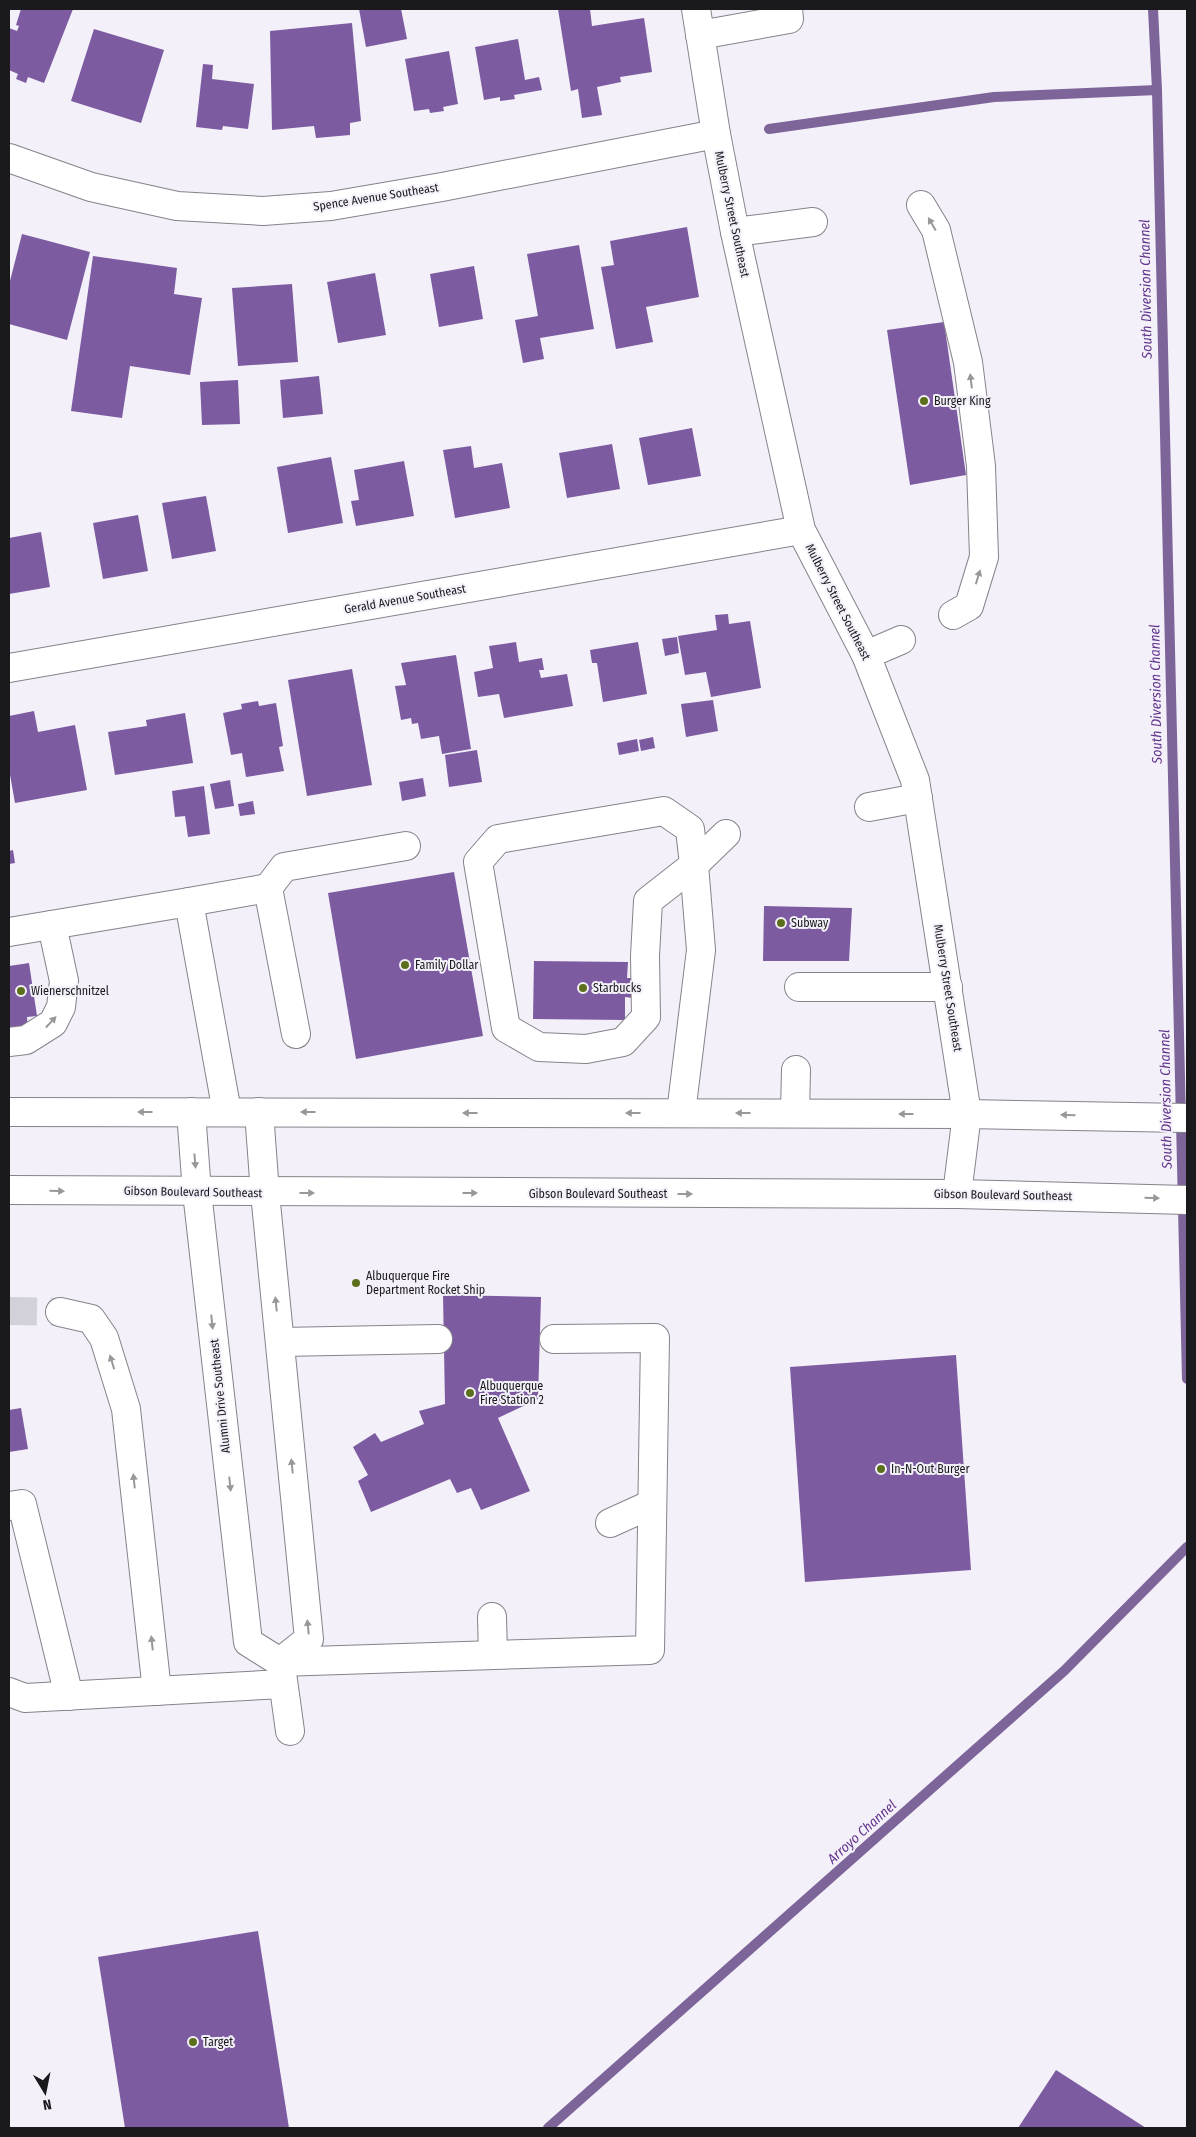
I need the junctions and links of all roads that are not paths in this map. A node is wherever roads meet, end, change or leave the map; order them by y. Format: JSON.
{"nodes":[{"id":1,"x":788,"y":9,"type":"edge"},
{"id":2,"x":698,"y":22,"type":"edge"},
{"id":3,"x":716,"y":134,"type":"junction"},
{"id":4,"x":9,"y":158,"type":"edge"},
{"id":5,"x":921,"y":205,"type":"dead end"},
{"id":6,"x":813,"y":222,"type":"dead end"},
{"id":7,"x":735,"y":232,"type":"junction"},
{"id":8,"x":800,"y":530,"type":"junction"},
{"id":9,"x":953,"y":615,"type":"dead end"},
{"id":10,"x":901,"y":640,"type":"dead end"},
{"id":11,"x":866,"y":655,"type":"junction"},
{"id":12,"x":9,"y":668,"type":"edge"},
{"id":13,"x":918,"y":798,"type":"junction"},
{"id":14,"x":869,"y":807,"type":"dead end"},
{"id":15,"x":726,"y":834,"type":"dead end"},
{"id":16,"x":406,"y":846,"type":"dead end"},
{"id":17,"x":694,"y":865,"type":"junction"},
{"id":18,"x":268,"y":888,"type":"junction"},
{"id":19,"x":189,"y":902,"type":"junction"},
{"id":20,"x":52,"y":925,"type":"junction"},
{"id":21,"x":9,"y":932,"type":"edge"},
{"id":22,"x":799,"y":987,"type":"dead end"},
{"id":23,"x":948,"y":987,"type":"junction"},
{"id":24,"x":296,"y":1034,"type":"dead end"},
{"id":25,"x":9,"y":1042,"type":"edge"},
{"id":26,"x":796,"y":1070,"type":"dead end"},
{"id":27,"x":9,"y":1112,"type":"edge"},
{"id":28,"x":191,"y":1112,"type":"junction"},
{"id":29,"x":227,"y":1112,"type":"junction"},
{"id":30,"x":260,"y":1112,"type":"junction"},
{"id":31,"x":681,"y":1113,"type":"junction"},
{"id":32,"x":795,"y":1114,"type":"junction"},
{"id":33,"x":967,"y":1114,"type":"junction"},
{"id":34,"x":1187,"y":1118,"type":"edge"},
{"id":35,"x":9,"y":1190,"type":"edge"},
{"id":36,"x":198,"y":1192,"type":"junction"},
{"id":37,"x":265,"y":1193,"type":"junction"},
{"id":38,"x":957,"y":1194,"type":"junction"},
{"id":39,"x":1187,"y":1200,"type":"edge"},
{"id":40,"x":60,"y":1312,"type":"tunnel mouth"},
{"id":41,"x":438,"y":1339,"type":"dead end"},
{"id":42,"x":554,"y":1339,"type":"dead end"},
{"id":43,"x":280,"y":1342,"type":"junction"},
{"id":44,"x":652,"y":1504,"type":"junction"},
{"id":45,"x":9,"y":1506,"type":"edge"},
{"id":46,"x":610,"y":1523,"type":"dead end"},
{"id":47,"x":492,"y":1617,"type":"dead end"},
{"id":48,"x":493,"y":1655,"type":"junction"},
{"id":49,"x":282,"y":1673,"type":"junction"},
{"id":50,"x":157,"y":1691,"type":"junction"},
{"id":51,"x":9,"y":1692,"type":"edge"},
{"id":52,"x":69,"y":1696,"type":"junction"},
{"id":53,"x":290,"y":1731,"type":"dead end"}],
"edges":[{"from":1,"to":2,"type":"street"},
{"from":2,"to":3,"type":"street","name":"Mulberry Street Southeast"},
{"from":3,"to":4,"type":"street","name":"Spence Avenue Southeast"},
{"from":3,"to":7,"type":"street","name":"Mulberry Street Southeast"},
{"from":9,"to":5,"type":"street","one_way":true},
{"from":6,"to":7,"type":"street"},
{"from":7,"to":8,"type":"street","name":"Mulberry Street Southeast"},
{"from":8,"to":11,"type":"street","name":"Mulberry Street Southeast"},
{"from":8,"to":12,"type":"street","name":"Gerald Avenue Southeast"},
{"from":10,"to":11,"type":"street"},
{"from":11,"to":13,"type":"street","name":"Mulberry Street Southeast"},
{"from":13,"to":14,"type":"street"},
{"from":13,"to":23,"type":"street","name":"Mulberry Street Southeast"},
{"from":15,"to":17,"type":"street"},
{"from":16,"to":18,"type":"street"},
{"from":17,"to":17,"type":"street"},
{"from":17,"to":31,"type":"street"},
{"from":18,"to":19,"type":"street"},
{"from":18,"to":24,"type":"street"},
{"from":19,"to":20,"type":"street"},
{"from":19,"to":29,"type":"street"},
{"from":20,"to":21,"type":"street"},
{"from":25,"to":20,"type":"street","one_way":true},
{"from":22,"to":23,"type":"street"},
{"from":23,"to":33,"type":"street","name":"Mulberry Street Southeast"},
{"from":26,"to":32,"type":"street"},
{"from":28,"to":27,"type":"street","one_way":true},
{"from":28,"to":29,"type":"street"},
{"from":28,"to":36,"type":"street","name":"Alumni Drive Southeast","one_way":true},
{"from":29,"to":30,"type":"street"},
{"from":31,"to":30,"type":"street","one_way":true},
{"from":30,"to":37,"type":"street"},
{"from":32,"to":31,"type":"street","one_way":true},
{"from":33,"to":32,"type":"street","one_way":true},
{"from":34,"to":33,"type":"street","one_way":true},
{"from":33,"to":38,"type":"street","name":"Mulberry Street Southeast"},
{"from":35,"to":36,"type":"street","name":"Gibson Boulevard Southeast","one_way":true},
{"from":36,"to":37,"type":"street","name":"Gibson Boulevard Southeast"},
{"from":36,"to":49,"type":"street","name":"Alumni Drive Southeast","one_way":true},
{"from":37,"to":38,"type":"street","name":"Gibson Boulevard Southeast","one_way":true},
{"from":43,"to":37,"type":"street","one_way":true},
{"from":38,"to":39,"type":"street","name":"Gibson Boulevard Southeast","one_way":true},
{"from":50,"to":40,"type":"street","one_way":true},
{"from":41,"to":43,"type":"street"},
{"from":42,"to":44,"type":"street"},
{"from":49,"to":43,"type":"street","one_way":true},
{"from":44,"to":46,"type":"street"},
{"from":44,"to":48,"type":"street"},
{"from":45,"to":52,"type":"street"},
{"from":47,"to":48,"type":"street"},
{"from":48,"to":49,"type":"street"},
{"from":49,"to":50,"type":"street"},
{"from":49,"to":53,"type":"street"},
{"from":50,"to":52,"type":"street"},
{"from":51,"to":52,"type":"street"}]}
